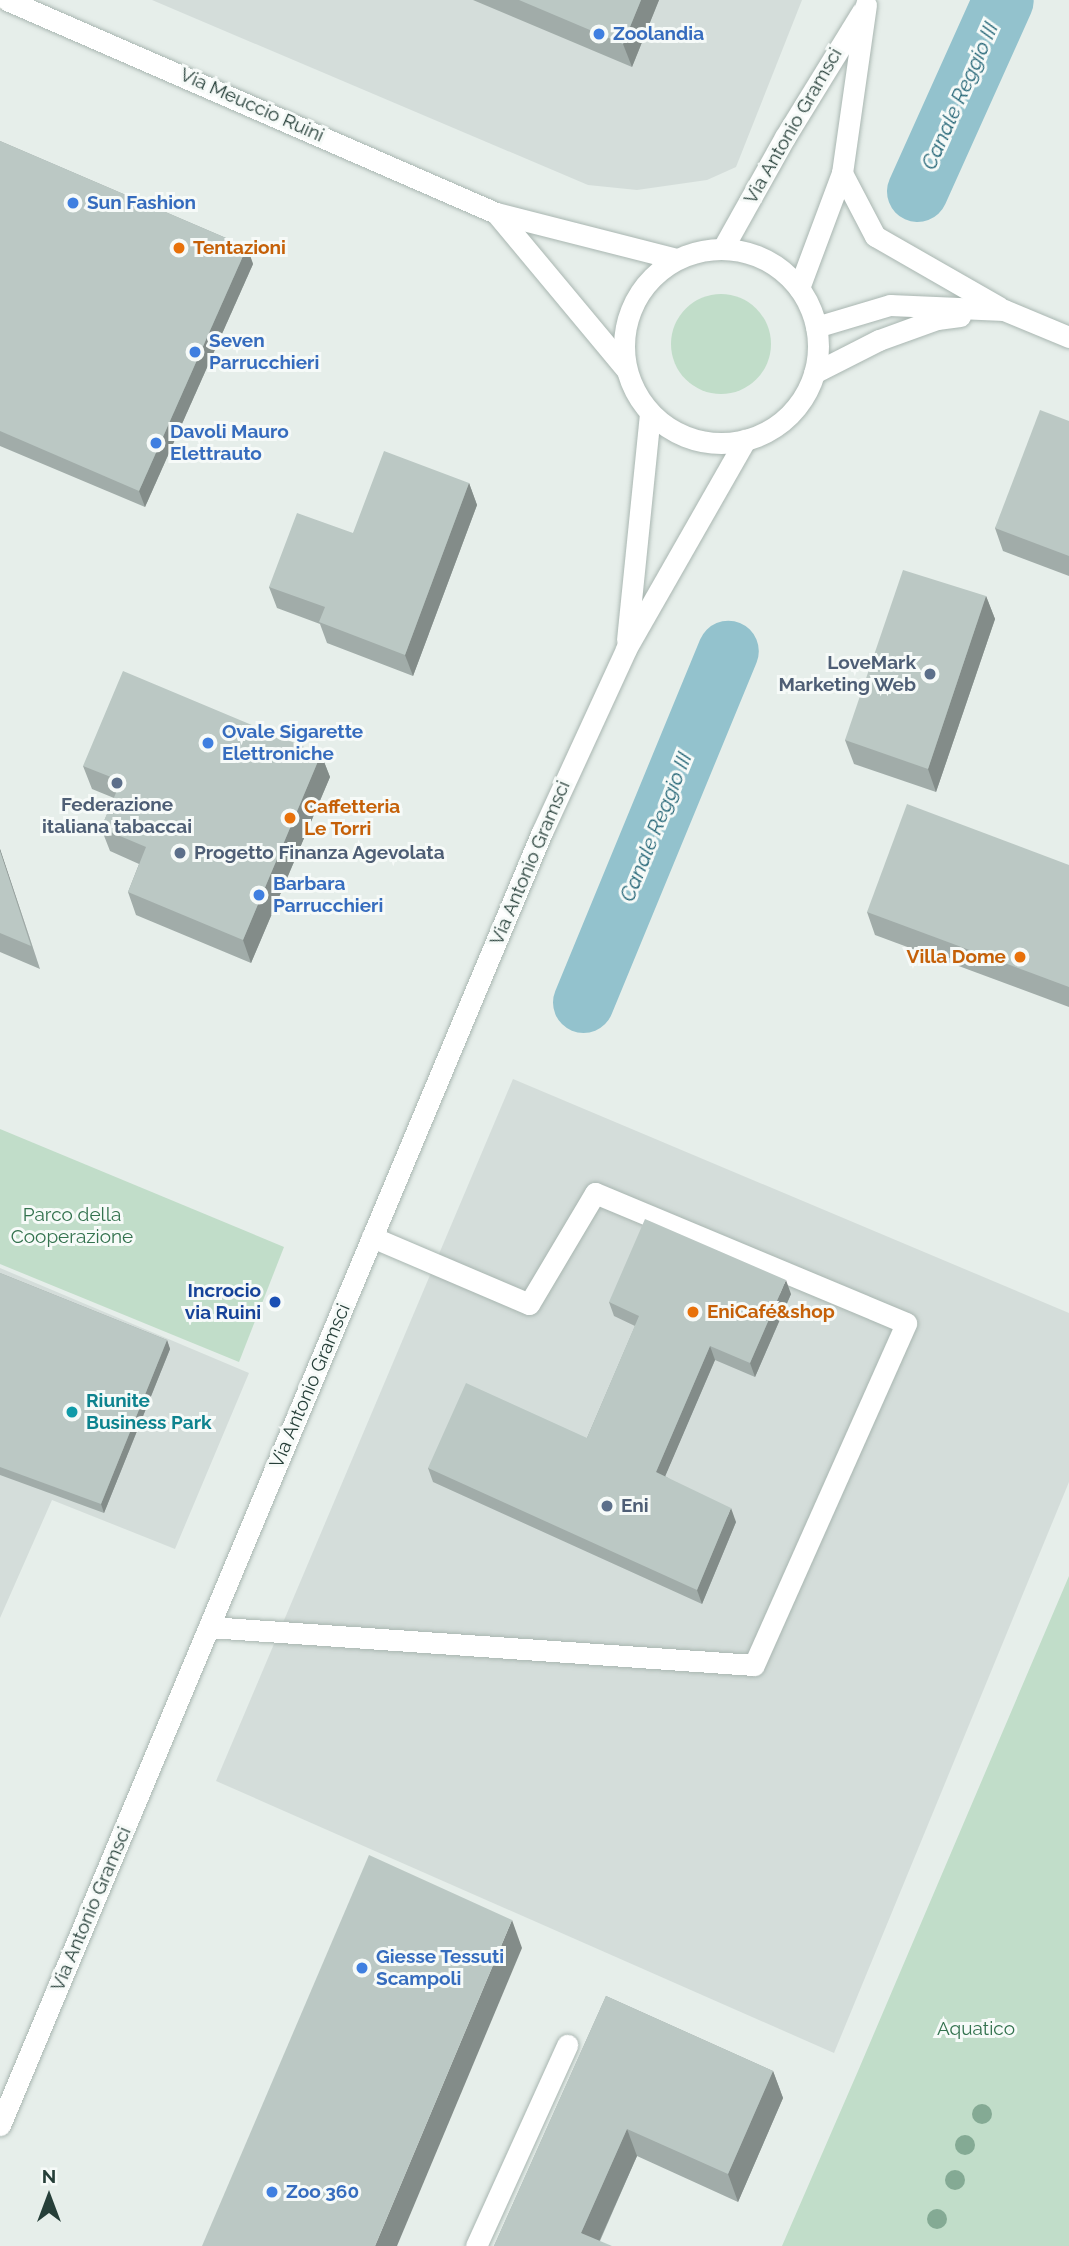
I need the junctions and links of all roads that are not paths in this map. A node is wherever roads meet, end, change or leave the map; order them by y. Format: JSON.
{"nodes":[{"id":1,"x":7,"y":0,"type":"edge"},
{"id":2,"x":867,"y":3,"type":"edge"},
{"id":3,"x":842,"y":173,"type":"junction"},
{"id":4,"x":496,"y":213,"type":"junction"},
{"id":5,"x":723,"y":248,"type":"junction"},
{"id":6,"x":676,"y":259,"type":"junction"},
{"id":7,"x":799,"y":288,"type":"junction"},
{"id":8,"x":1004,"y":310,"type":"junction"},
{"id":9,"x":816,"y":327,"type":"junction"},
{"id":10,"x":1069,"y":337,"type":"edge"},
{"id":11,"x":626,"y":369,"type":"junction"},
{"id":12,"x":814,"y":373,"type":"junction"},
{"id":13,"x":650,"y":413,"type":"junction"},
{"id":14,"x":744,"y":440,"type":"junction"},
{"id":15,"x":626,"y":649,"type":"junction"},
{"id":16,"x":372,"y":1237,"type":"junction"},
{"id":17,"x":209,"y":1627,"type":"junction"},
{"id":18,"x":568,"y":2045,"type":"dead end"},
{"id":19,"x":0,"y":2125,"type":"edge"},
{"id":20,"x":476,"y":2246,"type":"edge"}],
"edges":[{"from":1,"to":4,"type":"street","name":"Via Meuccio Ruini"},
{"from":2,"to":3,"type":"street","name":"Via Antonio Gramsci"},
{"from":2,"to":5,"type":"street","name":"Via Antonio Gramsci"},
{"from":3,"to":7,"type":"street","name":"Via Antonio Gramsci"},
{"from":3,"to":8,"type":"street"},
{"from":4,"to":6,"type":"street","name":"Via Meuccio Ruini"},
{"from":4,"to":11,"type":"street","name":"Via Meuccio Ruini"},
{"from":5,"to":6,"type":"street"},
{"from":5,"to":7,"type":"street"},
{"from":6,"to":11,"type":"street"},
{"from":7,"to":9,"type":"street"},
{"from":8,"to":9,"type":"street"},
{"from":8,"to":10,"type":"street"},
{"from":8,"to":12,"type":"street"},
{"from":9,"to":12,"type":"street"},
{"from":11,"to":13,"type":"street"},
{"from":12,"to":14,"type":"street"},
{"from":13,"to":14,"type":"street"},
{"from":13,"to":15,"type":"street","name":"Via Antonio Gramsci"},
{"from":14,"to":15,"type":"street","name":"Via Antonio Gramsci"},
{"from":15,"to":16,"type":"street","name":"Via Antonio Gramsci"},
{"from":16,"to":17,"type":"street","name":"Via Antonio Gramsci"},
{"from":16,"to":17,"type":"street"},
{"from":17,"to":19,"type":"street","name":"Via Antonio Gramsci"},
{"from":18,"to":20,"type":"street"}]}
